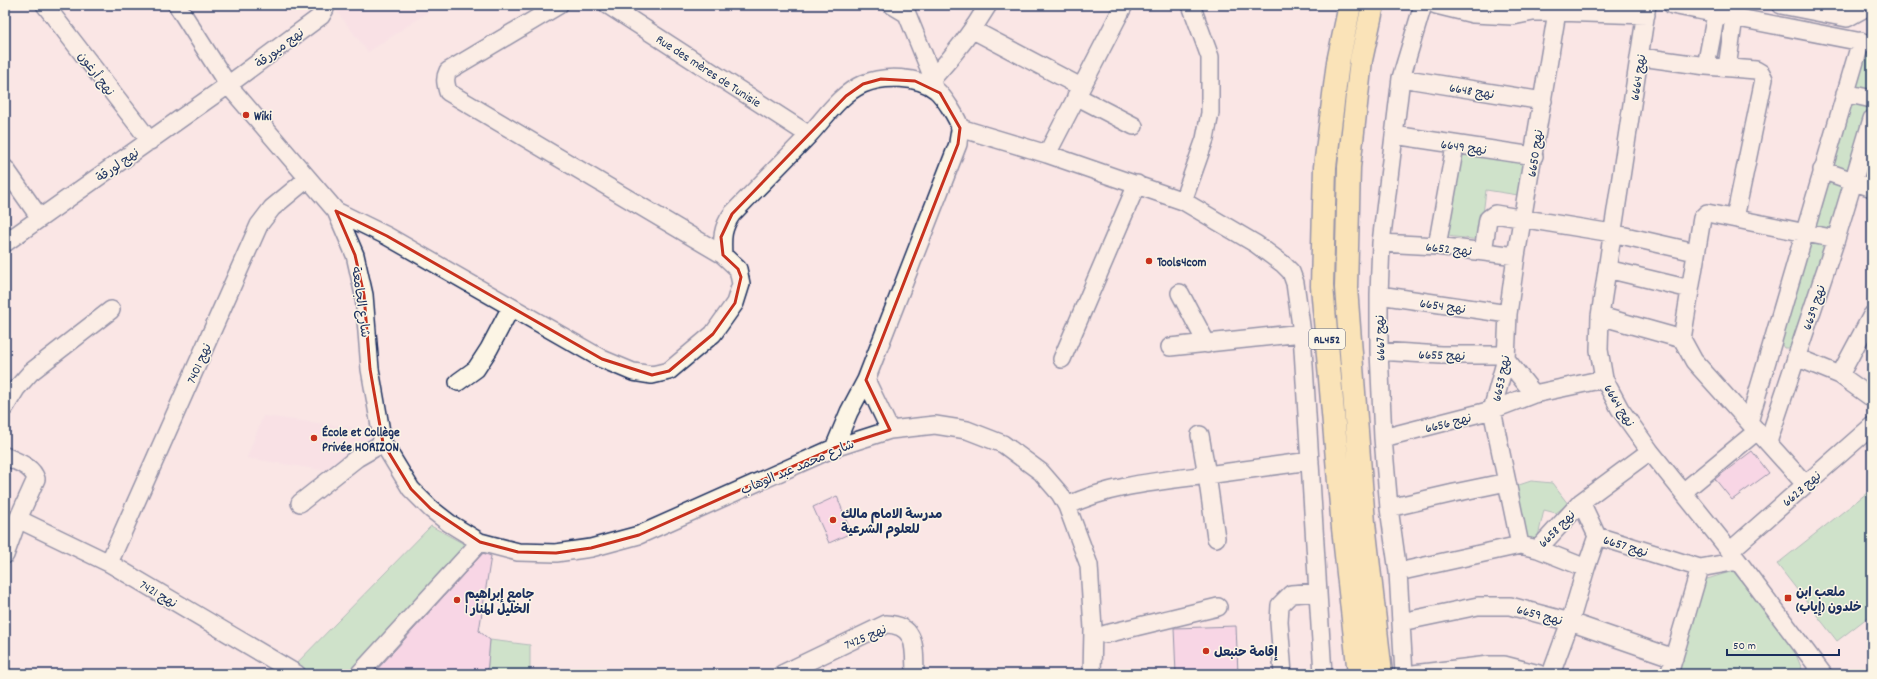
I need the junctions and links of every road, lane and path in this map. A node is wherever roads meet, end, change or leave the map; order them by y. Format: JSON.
{"nodes":[{"id":1,"x":45,"y":5,"type":"edge"},
{"id":2,"x":177,"y":5,"type":"edge"},
{"id":3,"x":324,"y":5,"type":"edge"},
{"id":4,"x":559,"y":5,"type":"edge"},
{"id":5,"x":608,"y":5,"type":"edge"},
{"id":6,"x":892,"y":5,"type":"edge"},
{"id":7,"x":988,"y":5,"type":"edge"},
{"id":8,"x":1124,"y":5,"type":"edge"},
{"id":9,"x":1191,"y":5,"type":"edge"},
{"id":10,"x":1350,"y":5,"type":"edge"},
{"id":11,"x":1373,"y":5,"type":"edge"},
{"id":12,"x":1423,"y":5,"type":"edge"},
{"id":13,"x":1436,"y":5,"type":"edge"},
{"id":14,"x":1672,"y":5,"type":"edge"},
{"id":15,"x":1781,"y":5,"type":"edge"},
{"id":16,"x":1866,"y":5,"type":"edge"},
{"id":17,"x":1533,"y":9,"type":"edge"},
{"id":18,"x":912,"y":10,"type":"edge"},
{"id":19,"x":1647,"y":10,"type":"edge"},
{"id":20,"x":1557,"y":12,"type":"junction"},
{"id":21,"x":1716,"y":14,"type":"junction"},
{"id":22,"x":1734,"y":17,"type":"junction"},
{"id":23,"x":973,"y":30,"type":"junction"},
{"id":24,"x":1867,"y":42,"type":"edge"},
{"id":25,"x":1641,"y":57,"type":"junction"},
{"id":26,"x":1706,"y":66,"type":"junction"},
{"id":27,"x":1727,"y":68,"type":"junction"},
{"id":28,"x":1401,"y":78,"type":"junction"},
{"id":29,"x":933,"y":83,"type":"junction"},
{"id":30,"x":228,"y":85,"type":"junction"},
{"id":31,"x":1079,"y":91,"type":"junction"},
{"id":32,"x":1845,"y":93,"type":"junction"},
{"id":33,"x":1872,"y":99,"type":"edge"},
{"id":34,"x":1543,"y":101,"type":"junction"},
{"id":35,"x":1872,"y":119,"type":"edge"},
{"id":36,"x":1134,"y":126,"type":"dead end"},
{"id":37,"x":960,"y":128,"type":"junction"},
{"id":38,"x":809,"y":135,"type":"junction"},
{"id":39,"x":1394,"y":135,"type":"junction"},
{"id":40,"x":150,"y":141,"type":"junction"},
{"id":41,"x":1455,"y":146,"type":"junction"},
{"id":42,"x":1868,"y":147,"type":"edge"},
{"id":43,"x":1047,"y":154,"type":"junction"},
{"id":44,"x":1534,"y":156,"type":"junction"},
{"id":45,"x":5,"y":168,"type":"edge"},
{"id":46,"x":1822,"y":170,"type":"junction"},
{"id":47,"x":308,"y":179,"type":"junction"},
{"id":48,"x":1854,"y":180,"type":"junction"},
{"id":49,"x":1137,"y":184,"type":"junction"},
{"id":50,"x":1872,"y":188,"type":"edge"},
{"id":51,"x":1183,"y":201,"type":"junction"},
{"id":52,"x":336,"y":211,"type":"junction"},
{"id":53,"x":40,"y":218,"type":"junction"},
{"id":54,"x":1735,"y":218,"type":"junction"},
{"id":55,"x":1524,"y":219,"type":"junction"},
{"id":56,"x":1805,"y":232,"type":"junction"},
{"id":57,"x":1612,"y":233,"type":"junction"},
{"id":58,"x":1836,"y":239,"type":"junction"},
{"id":59,"x":5,"y":243,"type":"edge"},
{"id":60,"x":1381,"y":243,"type":"junction"},
{"id":61,"x":1437,"y":246,"type":"junction"},
{"id":62,"x":1483,"y":252,"type":"junction"},
{"id":63,"x":1695,"y":252,"type":"junction"},
{"id":64,"x":723,"y":255,"type":"junction"},
{"id":65,"x":1516,"y":256,"type":"junction"},
{"id":66,"x":1607,"y":269,"type":"junction"},
{"id":67,"x":1690,"y":289,"type":"junction"},
{"id":68,"x":1180,"y":293,"type":"dead end"},
{"id":69,"x":1379,"y":295,"type":"junction"},
{"id":70,"x":511,"y":307,"type":"junction"},
{"id":71,"x":111,"y":310,"type":"dead end"},
{"id":72,"x":1508,"y":314,"type":"junction"},
{"id":73,"x":1872,"y":315,"type":"edge"},
{"id":74,"x":1600,"y":316,"type":"junction"},
{"id":75,"x":1302,"y":334,"type":"junction"},
{"id":76,"x":1682,"y":339,"type":"junction"},
{"id":77,"x":1207,"y":344,"type":"junction"},
{"id":78,"x":1170,"y":347,"type":"dead end"},
{"id":79,"x":1379,"y":350,"type":"junction"},
{"id":80,"x":1506,"y":357,"type":"junction"},
{"id":81,"x":1796,"y":357,"type":"junction"},
{"id":82,"x":1062,"y":359,"type":"dead end"},
{"id":83,"x":1840,"y":375,"type":"junction"},
{"id":84,"x":1604,"y":379,"type":"junction"},
{"id":85,"x":866,"y":380,"type":"junction"},
{"id":86,"x":458,"y":382,"type":"dead end"},
{"id":87,"x":1534,"y":394,"type":"junction"},
{"id":88,"x":1872,"y":398,"type":"edge"},
{"id":89,"x":5,"y":407,"type":"edge"},
{"id":90,"x":1492,"y":410,"type":"junction"},
{"id":91,"x":1872,"y":426,"type":"edge"},
{"id":92,"x":890,"y":430,"type":"junction"},
{"id":93,"x":1758,"y":432,"type":"junction"},
{"id":94,"x":1200,"y":435,"type":"dead end"},
{"id":95,"x":1383,"y":438,"type":"junction"},
{"id":96,"x":383,"y":442,"type":"junction"},
{"id":97,"x":834,"y":448,"type":"junction"},
{"id":98,"x":1650,"y":451,"type":"junction"},
{"id":99,"x":5,"y":456,"type":"edge"},
{"id":100,"x":1310,"y":461,"type":"junction"},
{"id":101,"x":1207,"y":475,"type":"junction"},
{"id":102,"x":1507,"y":482,"type":"junction"},
{"id":103,"x":1805,"y":484,"type":"junction"},
{"id":104,"x":1683,"y":492,"type":"junction"},
{"id":105,"x":1581,"y":502,"type":"junction"},
{"id":106,"x":300,"y":503,"type":"dead end"},
{"id":107,"x":1067,"y":506,"type":"junction"},
{"id":108,"x":1389,"y":508,"type":"junction"},
{"id":109,"x":18,"y":519,"type":"junction"},
{"id":110,"x":1597,"y":536,"type":"junction"},
{"id":111,"x":1216,"y":538,"type":"dead end"},
{"id":112,"x":480,"y":542,"type":"junction"},
{"id":113,"x":1520,"y":545,"type":"junction"},
{"id":114,"x":1538,"y":549,"type":"junction"},
{"id":115,"x":5,"y":555,"type":"edge"},
{"id":116,"x":1734,"y":556,"type":"junction"},
{"id":117,"x":109,"y":563,"type":"junction"},
{"id":118,"x":1586,"y":568,"type":"junction"},
{"id":119,"x":1700,"y":568,"type":"junction"},
{"id":120,"x":1398,"y":572,"type":"junction"},
{"id":121,"x":1318,"y":592,"type":"junction"},
{"id":122,"x":1218,"y":607,"type":"dead end"},
{"id":123,"x":1401,"y":622,"type":"junction"},
{"id":124,"x":1570,"y":622,"type":"junction"},
{"id":125,"x":1106,"y":634,"type":"dead end"},
{"id":126,"x":1672,"y":666,"type":"edge"},
{"id":127,"x":297,"y":674,"type":"edge"},
{"id":128,"x":359,"y":674,"type":"edge"},
{"id":129,"x":782,"y":674,"type":"edge"},
{"id":130,"x":915,"y":674,"type":"edge"},
{"id":131,"x":1092,"y":674,"type":"edge"},
{"id":132,"x":1283,"y":674,"type":"edge"},
{"id":133,"x":1323,"y":674,"type":"edge"},
{"id":134,"x":1359,"y":674,"type":"edge"},
{"id":135,"x":1381,"y":674,"type":"edge"},
{"id":136,"x":1404,"y":674,"type":"edge"},
{"id":137,"x":1413,"y":674,"type":"edge"},
{"id":138,"x":1539,"y":674,"type":"edge"},
{"id":139,"x":1551,"y":674,"type":"edge"},
{"id":140,"x":1823,"y":674,"type":"edge"}],
"edges":[{"from":1,"to":40,"type":"street","name":"نهج أرغون"},
{"from":2,"to":30,"type":"street","name":"شارع الجامعة"},
{"from":3,"to":30,"type":"street","name":"نهج ميورقة"},
{"from":4,"to":64,"type":"street"},
{"from":5,"to":38,"type":"street","name":"Rue des mères de Tunisie"},
{"from":6,"to":18,"type":"street"},
{"from":7,"to":23,"type":"street"},
{"from":8,"to":31,"type":"street"},
{"from":9,"to":51,"type":"street"},
{"from":10,"to":134,"type":"highway","number":"RL452"},
{"from":11,"to":135,"type":"highway","number":"RL452"},
{"from":12,"to":28,"type":"street","name":"نهج 6667"},
{"from":13,"to":17,"type":"street"},
{"from":14,"to":21,"type":"street"},
{"from":15,"to":16,"type":"street"},
{"from":17,"to":20,"type":"street"},
{"from":18,"to":29,"type":"street"},
{"from":19,"to":20,"type":"street"},
{"from":19,"to":25,"type":"street","name":"نهج 6664"},
{"from":20,"to":34,"type":"street","name":"نهج 6650"},
{"from":21,"to":22,"type":"street"},
{"from":21,"to":26,"type":"street"},
{"from":22,"to":24,"type":"street"},
{"from":22,"to":27,"type":"street"},
{"from":23,"to":29,"type":"street"},
{"from":23,"to":31,"type":"street"},
{"from":24,"to":32,"type":"street"},
{"from":25,"to":26,"type":"street"},
{"from":25,"to":57,"type":"street","name":"نهج 6664"},
{"from":26,"to":27,"type":"street"},
{"from":27,"to":54,"type":"street"},
{"from":28,"to":34,"type":"street","name":"نهج 6648"},
{"from":28,"to":39,"type":"street","name":"نهج 6667"},
{"from":29,"to":37,"type":"street"},
{"from":29,"to":38,"type":"street"},
{"from":30,"to":40,"type":"street","name":"نهج لورقة"},
{"from":30,"to":47,"type":"street","name":"شارع الجامعة"},
{"from":31,"to":36,"type":"street"},
{"from":31,"to":43,"type":"street"},
{"from":32,"to":33,"type":"street"},
{"from":32,"to":46,"type":"street"},
{"from":34,"to":44,"type":"street","name":"نهج 6650"},
{"from":35,"to":42,"type":"street","name":"نهج 6639"},
{"from":37,"to":43,"type":"street"},
{"from":37,"to":85,"type":"street"},
{"from":38,"to":64,"type":"street"},
{"from":39,"to":41,"type":"street","name":"نهج 6649"},
{"from":39,"to":60,"type":"street","name":"نهج 6667"},
{"from":40,"to":53,"type":"street","name":"نهج لورقة"},
{"from":41,"to":44,"type":"street","name":"نهج 6649"},
{"from":41,"to":61,"type":"street"},
{"from":42,"to":48,"type":"street","name":"نهج 6639"},
{"from":43,"to":49,"type":"street"},
{"from":44,"to":55,"type":"street","name":"نهج 6650"},
{"from":45,"to":53,"type":"street"},
{"from":46,"to":48,"type":"street"},
{"from":46,"to":56,"type":"street"},
{"from":47,"to":52,"type":"street","name":"شارع الجامعة"},
{"from":47,"to":117,"type":"street","name":"نهج 7401"},
{"from":48,"to":50,"type":"street"},
{"from":48,"to":58,"type":"street","name":"نهج 6639"},
{"from":49,"to":51,"type":"street"},
{"from":49,"to":82,"type":"street"},
{"from":51,"to":75,"type":"street"},
{"from":52,"to":70,"type":"street"},
{"from":52,"to":96,"type":"street","name":"شارع الجامعة"},
{"from":53,"to":59,"type":"street","name":"نهج لورقة"},
{"from":54,"to":56,"type":"street"},
{"from":54,"to":63,"type":"street"},
{"from":55,"to":57,"type":"street"},
{"from":55,"to":62,"type":"street"},
{"from":55,"to":65,"type":"street","name":"نهج 6650"},
{"from":56,"to":58,"type":"street"},
{"from":56,"to":93,"type":"street"},
{"from":57,"to":63,"type":"street"},
{"from":57,"to":66,"type":"street","name":"نهج 6664"},
{"from":58,"to":81,"type":"street","name":"نهج 6639"},
{"from":60,"to":61,"type":"street","name":"نهج 6652"},
{"from":60,"to":69,"type":"street","name":"نهج 6667"},
{"from":61,"to":62,"type":"street","name":"نهج 6652"},
{"from":62,"to":65,"type":"street","name":"نهج 6652"},
{"from":63,"to":67,"type":"street"},
{"from":64,"to":70,"type":"street"},
{"from":65,"to":72,"type":"street","name":"نهج 6653"},
{"from":66,"to":67,"type":"street"},
{"from":66,"to":74,"type":"street","name":"نهج 6664"},
{"from":67,"to":76,"type":"street"},
{"from":68,"to":77,"type":"street"},
{"from":69,"to":72,"type":"street","name":"نهج 6654"},
{"from":69,"to":79,"type":"street","name":"نهج 6667"},
{"from":70,"to":86,"type":"street"},
{"from":71,"to":89,"type":"street"},
{"from":72,"to":80,"type":"street","name":"نهج 6653"},
{"from":73,"to":83,"type":"street"},
{"from":74,"to":76,"type":"street"},
{"from":74,"to":84,"type":"street","name":"نهج 6664"},
{"from":75,"to":77,"type":"street"},
{"from":75,"to":100,"type":"street"},
{"from":76,"to":93,"type":"street"},
{"from":77,"to":78,"type":"street"},
{"from":79,"to":80,"type":"street","name":"نهج 6655"},
{"from":79,"to":95,"type":"street","name":"نهج 6667"},
{"from":80,"to":87,"type":"street"},
{"from":80,"to":90,"type":"street","name":"نهج 6653"},
{"from":81,"to":83,"type":"street"},
{"from":81,"to":93,"type":"street","name":"نهج 6639"},
{"from":83,"to":88,"type":"street"},
{"from":84,"to":87,"type":"street","name":"نهج 6656"},
{"from":84,"to":98,"type":"street","name":"نهج 6664"},
{"from":85,"to":92,"type":"street"},
{"from":85,"to":97,"type":"street"},
{"from":87,"to":90,"type":"street","name":"نهج 6656"},
{"from":90,"to":95,"type":"street","name":"نهج 6656"},
{"from":90,"to":102,"type":"street","name":"نهج 6653"},
{"from":91,"to":103,"type":"street","name":"نهج 6623"},
{"from":92,"to":97,"type":"street","name":"شارع محمد عبد الوهاب"},
{"from":92,"to":107,"type":"street","name":"شارع محمد عبد الوهاب"},
{"from":93,"to":103,"type":"street"},
{"from":93,"to":104,"type":"street"},
{"from":94,"to":101,"type":"street"},
{"from":95,"to":108,"type":"street","name":"نهج 6667"},
{"from":96,"to":106,"type":"street"},
{"from":96,"to":112,"type":"street","name":"شارع الجامعة"},
{"from":97,"to":112,"type":"street","name":"شارع محمد عبد الوهاب"},
{"from":98,"to":104,"type":"street","name":"نهج 6664"},
{"from":98,"to":105,"type":"street","name":"نهج 6658"},
{"from":99,"to":109,"type":"street"},
{"from":100,"to":101,"type":"street"},
{"from":100,"to":121,"type":"street"},
{"from":101,"to":107,"type":"street"},
{"from":101,"to":111,"type":"street"},
{"from":102,"to":108,"type":"street"},
{"from":102,"to":113,"type":"street","name":"نهج 6653"},
{"from":103,"to":116,"type":"street","name":"نهج 6623"},
{"from":104,"to":116,"type":"street","name":"نهج 6664"},
{"from":105,"to":110,"type":"street"},
{"from":105,"to":114,"type":"street","name":"نهج 6658"},
{"from":107,"to":131,"type":"street","name":"شارع محمد عبد الوهاب"},
{"from":108,"to":120,"type":"street","name":"نهج 6667"},
{"from":109,"to":115,"type":"street"},
{"from":109,"to":117,"type":"street","name":"نهج 7421"},
{"from":110,"to":118,"type":"street","name":"نهج 6657"},
{"from":110,"to":119,"type":"street","name":"نهج 6657"},
{"from":112,"to":128,"type":"street"},
{"from":113,"to":114,"type":"street","name":"نهج 6658"},
{"from":113,"to":120,"type":"street","name":"نهج 6658"},
{"from":114,"to":118,"type":"street"},
{"from":116,"to":119,"type":"street","name":"نهج 6657"},
{"from":116,"to":140,"type":"street","name":"نهج 6664"},
{"from":117,"to":127,"type":"street","name":"نهج 7421"},
{"from":118,"to":124,"type":"street","name":"نهج 6657"},
{"from":119,"to":126,"type":"street"},
{"from":120,"to":123,"type":"street","name":"نهج 6667"},
{"from":121,"to":132,"type":"street"},
{"from":121,"to":133,"type":"street"},
{"from":122,"to":125,"type":"street"},
{"from":123,"to":124,"type":"street","name":"نهج 6659"},
{"from":123,"to":136,"type":"street","name":"نهج 6667"},
{"from":124,"to":126,"type":"street","name":"نهج 6659"},
{"from":124,"to":139,"type":"street","name":"نهج 6657"},
{"from":129,"to":130,"type":"street","name":"نهج 7425"},
{"from":137,"to":138,"type":"street"}]}
